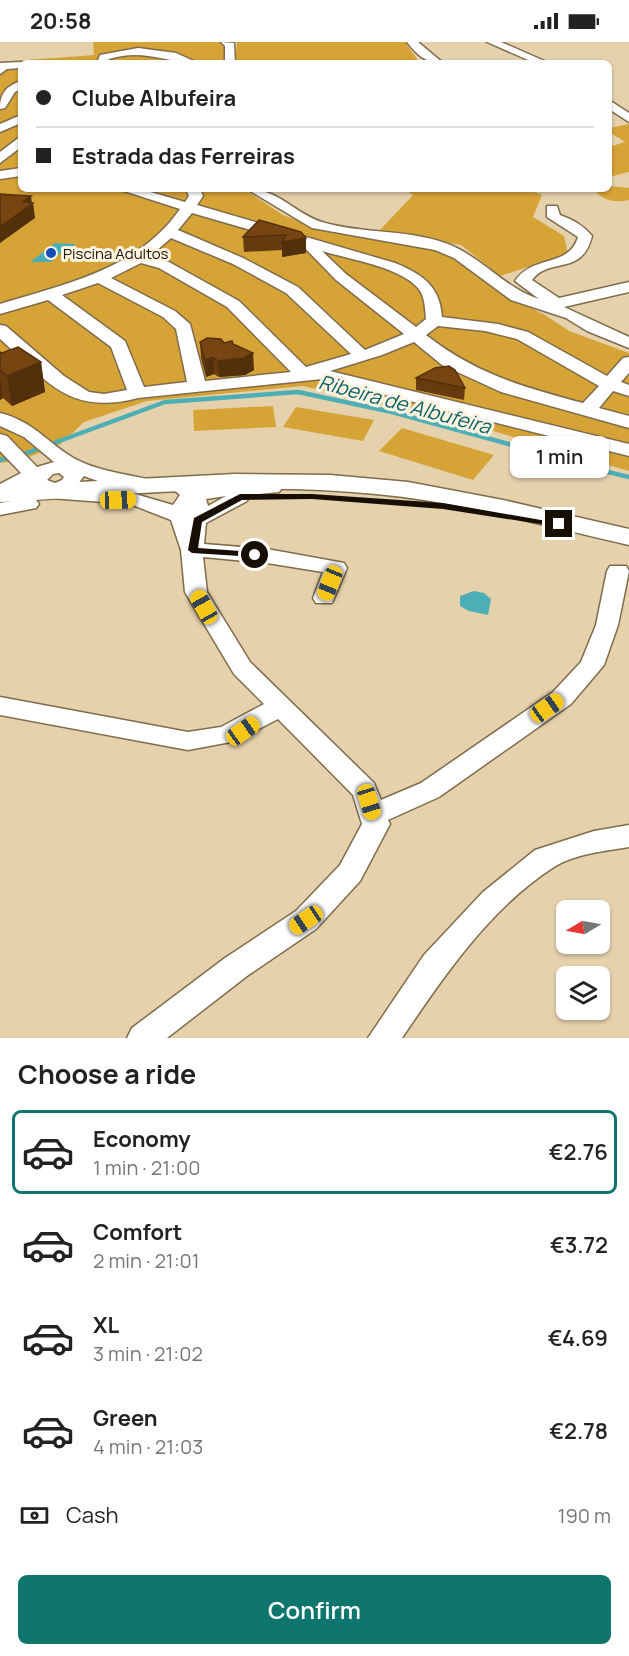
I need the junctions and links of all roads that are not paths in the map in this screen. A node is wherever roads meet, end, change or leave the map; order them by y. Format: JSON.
{"nodes":[{"id":1,"x":226,"y":42,"type":"edge"},
{"id":2,"x":412,"y":42,"type":"edge"},
{"id":3,"x":492,"y":42,"type":"edge"},
{"id":4,"x":156,"y":51,"type":"junction"},
{"id":5,"x":103,"y":60,"type":"edge"},
{"id":6,"x":155,"y":60,"type":"edge"},
{"id":7,"x":184,"y":60,"type":"edge"},
{"id":8,"x":230,"y":60,"type":"edge"},
{"id":9,"x":433,"y":60,"type":"edge"},
{"id":10,"x":537,"y":60,"type":"edge"},
{"id":11,"x":18,"y":65,"type":"edge"},
{"id":12,"x":0,"y":71,"type":"edge"},
{"id":13,"x":11,"y":88,"type":"edge"},
{"id":14,"x":0,"y":106,"type":"edge"},
{"id":15,"x":612,"y":106,"type":"edge"},
{"id":16,"x":18,"y":109,"type":"edge"},
{"id":17,"x":18,"y":120,"type":"edge"},
{"id":18,"x":629,"y":120,"type":"edge"},
{"id":19,"x":612,"y":123,"type":"edge"},
{"id":20,"x":0,"y":128,"type":"edge"},
{"id":21,"x":18,"y":132,"type":"edge"},
{"id":22,"x":0,"y":134,"type":"edge"},
{"id":23,"x":18,"y":143,"type":"edge"},
{"id":24,"x":0,"y":159,"type":"edge"},
{"id":25,"x":18,"y":172,"type":"edge"},
{"id":26,"x":0,"y":175,"type":"edge"},
{"id":27,"x":134,"y":192,"type":"edge"},
{"id":28,"x":159,"y":192,"type":"edge"},
{"id":29,"x":194,"y":192,"type":"edge"},
{"id":30,"x":259,"y":192,"type":"edge"},
{"id":31,"x":152,"y":198,"type":"junction"},
{"id":32,"x":189,"y":209,"type":"junction"},
{"id":33,"x":552,"y":209,"type":"dead end"},
{"id":34,"x":170,"y":232,"type":"junction"},
{"id":35,"x":307,"y":242,"type":"junction"},
{"id":36,"x":141,"y":258,"type":"junction"},
{"id":37,"x":99,"y":278,"type":"junction"},
{"id":38,"x":629,"y":287,"type":"edge"},
{"id":39,"x":48,"y":293,"type":"junction"},
{"id":40,"x":556,"y":304,"type":"junction"},
{"id":41,"x":0,"y":309,"type":"edge"},
{"id":42,"x":572,"y":315,"type":"junction"},
{"id":43,"x":434,"y":321,"type":"junction"},
{"id":44,"x":0,"y":330,"type":"edge"},
{"id":45,"x":414,"y":336,"type":"junction"},
{"id":46,"x":629,"y":343,"type":"edge"},
{"id":47,"x":362,"y":356,"type":"junction"},
{"id":48,"x":629,"y":362,"type":"edge"},
{"id":49,"x":302,"y":373,"type":"junction"},
{"id":50,"x":322,"y":374,"type":"junction"},
{"id":51,"x":270,"y":381,"type":"junction"},
{"id":52,"x":197,"y":386,"type":"junction"},
{"id":53,"x":610,"y":386,"type":"junction"},
{"id":54,"x":629,"y":392,"type":"edge"},
{"id":55,"x":137,"y":393,"type":"junction"},
{"id":56,"x":586,"y":411,"type":"junction"},
{"id":57,"x":629,"y":422,"type":"edge"},
{"id":58,"x":2,"y":428,"type":"edge"},
{"id":59,"x":629,"y":450,"type":"edge"},
{"id":60,"x":91,"y":472,"type":"junction"},
{"id":61,"x":44,"y":480,"type":"junction"},
{"id":62,"x":349,"y":484,"type":"junction"},
{"id":63,"x":165,"y":486,"type":"junction"},
{"id":64,"x":0,"y":492,"type":"edge"},
{"id":65,"x":0,"y":505,"type":"edge"},
{"id":66,"x":190,"y":512,"type":"junction"},
{"id":67,"x":601,"y":530,"type":"junction"},
{"id":68,"x":629,"y":537,"type":"edge"},
{"id":69,"x":192,"y":550,"type":"junction"},
{"id":70,"x":618,"y":571,"type":"dead end"},
{"id":71,"x":324,"y":598,"type":"dead end"},
{"id":72,"x":280,"y":705,"type":"junction"},
{"id":73,"x":0,"y":706,"type":"edge"},
{"id":74,"x":373,"y":815,"type":"junction"},
{"id":75,"x":629,"y":836,"type":"edge"},
{"id":76,"x":143,"y":1038,"type":"edge"},
{"id":77,"x":384,"y":1038,"type":"edge"}],
"edges":[{"from":1,"to":8,"type":"street"},
{"from":2,"to":9,"type":"street"},
{"from":3,"to":10,"type":"street"},
{"from":4,"to":5,"type":"street"},
{"from":4,"to":6,"type":"street"},
{"from":4,"to":7,"type":"street"},
{"from":11,"to":12,"type":"street"},
{"from":13,"to":14,"type":"street"},
{"from":14,"to":16,"type":"street"},
{"from":15,"to":18,"type":"street"},
{"from":17,"to":20,"type":"street"},
{"from":18,"to":19,"type":"street"},
{"from":21,"to":22,"type":"street"},
{"from":23,"to":24,"type":"street"},
{"from":25,"to":26,"type":"street"},
{"from":27,"to":31,"type":"street"},
{"from":28,"to":31,"type":"street"},
{"from":29,"to":32,"type":"street"},
{"from":30,"to":42,"type":"street"},
{"from":31,"to":32,"type":"street"},
{"from":32,"to":34,"type":"street"},
{"from":32,"to":35,"type":"street"},
{"from":33,"to":40,"type":"street"},
{"from":34,"to":36,"type":"street"},
{"from":34,"to":47,"type":"street"},
{"from":35,"to":43,"type":"street"},
{"from":35,"to":45,"type":"street"},
{"from":36,"to":37,"type":"street"},
{"from":36,"to":49,"type":"street"},
{"from":37,"to":39,"type":"street"},
{"from":37,"to":52,"type":"street"},
{"from":38,"to":40,"type":"street"},
{"from":39,"to":41,"type":"street"},
{"from":39,"to":55,"type":"street"},
{"from":40,"to":42,"type":"street"},
{"from":42,"to":46,"type":"street"},
{"from":43,"to":45,"type":"street"},
{"from":43,"to":53,"type":"street"},
{"from":44,"to":55,"type":"street"},
{"from":45,"to":47,"type":"street"},
{"from":45,"to":56,"type":"street"},
{"from":47,"to":49,"type":"street"},
{"from":48,"to":53,"type":"street"},
{"from":49,"to":50,"type":"street"},
{"from":49,"to":51,"type":"street"},
{"from":50,"to":51,"type":"street"},
{"from":50,"to":59,"type":"street"},
{"from":51,"to":52,"type":"street"},
{"from":52,"to":55,"type":"street"},
{"from":53,"to":54,"type":"street"},
{"from":53,"to":56,"type":"street"},
{"from":56,"to":57,"type":"street"},
{"from":58,"to":60,"type":"street"},
{"from":58,"to":61,"type":"street"},
{"from":60,"to":61,"type":"street"},
{"from":60,"to":63,"type":"street"},
{"from":61,"to":63,"type":"main road"},
{"from":61,"to":64,"type":"main road"},
{"from":61,"to":65,"type":"main road"},
{"from":61,"to":66,"type":"main road"},
{"from":62,"to":63,"type":"main road"},
{"from":62,"to":66,"type":"street"},
{"from":62,"to":67,"type":"main road"},
{"from":63,"to":66,"type":"street"},
{"from":66,"to":67,"type":"main road"},
{"from":66,"to":69,"type":"street"},
{"from":67,"to":68,"type":"main road"},
{"from":69,"to":71,"type":"street"},
{"from":69,"to":72,"type":"street"},
{"from":70,"to":74,"type":"street"},
{"from":72,"to":73,"type":"street"},
{"from":72,"to":74,"type":"street"},
{"from":74,"to":76,"type":"street"},
{"from":75,"to":77,"type":"street"}]}
